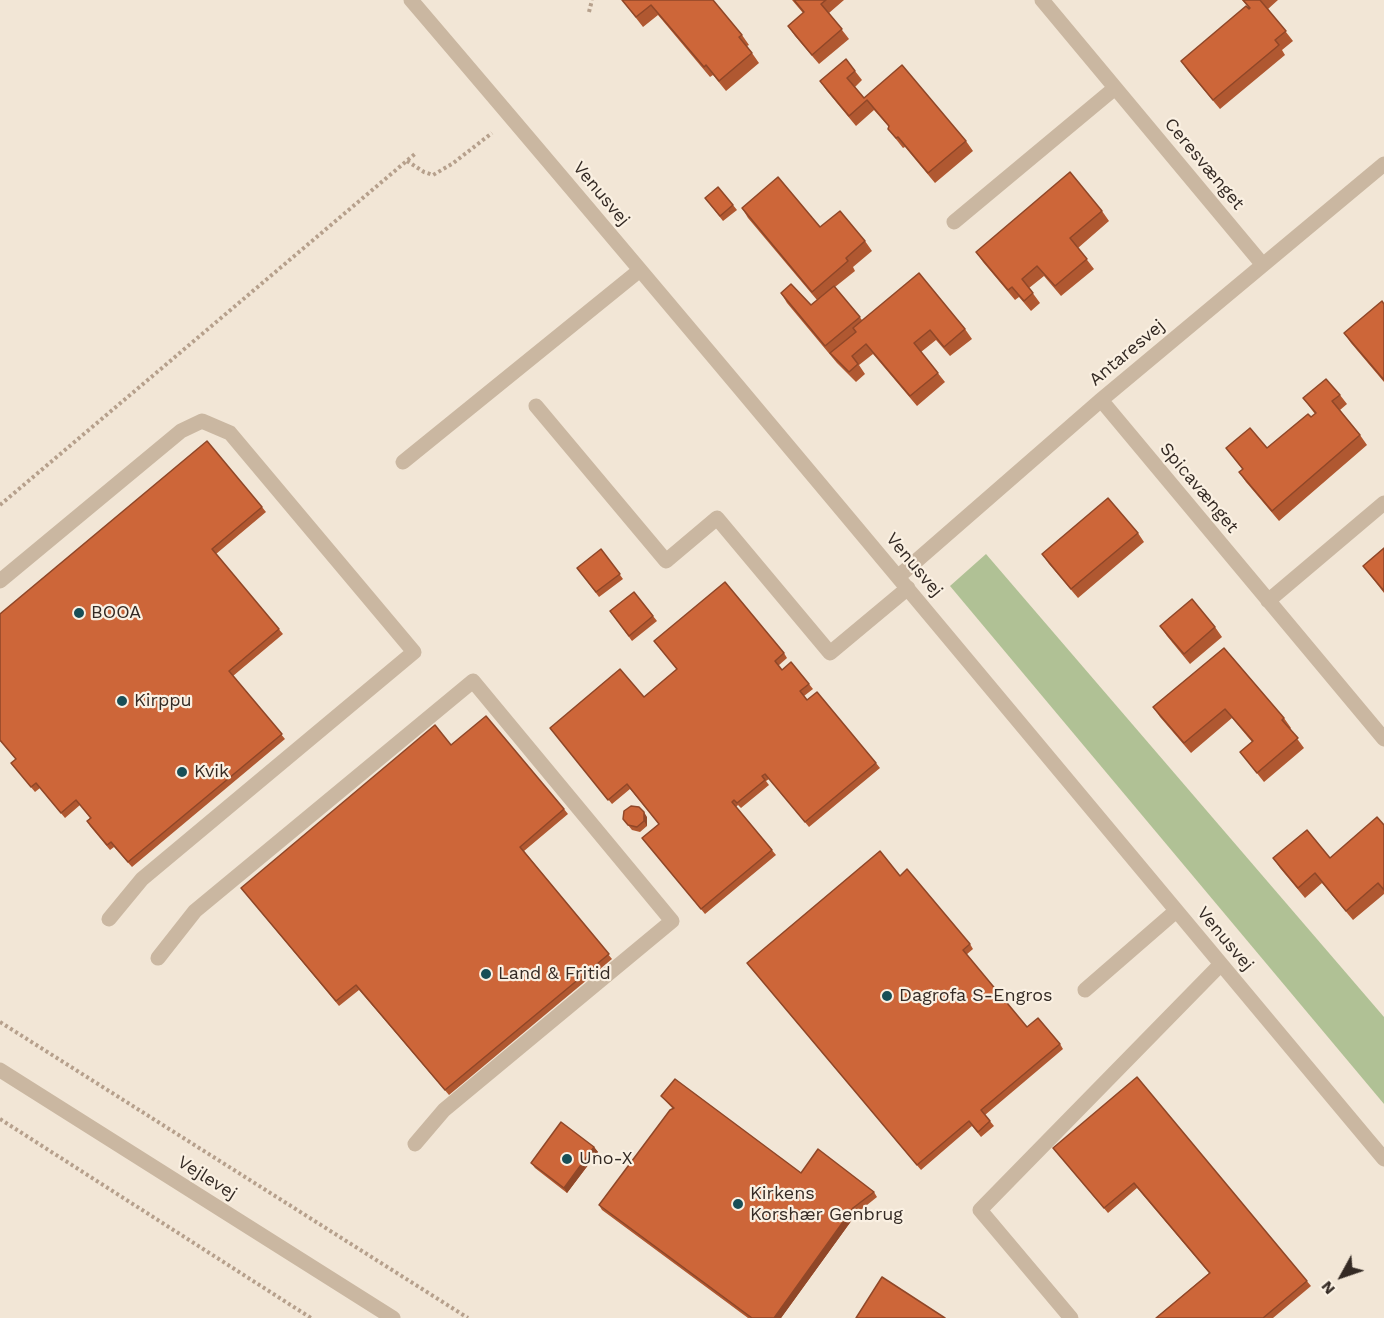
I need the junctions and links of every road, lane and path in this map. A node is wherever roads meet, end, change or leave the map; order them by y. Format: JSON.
{"nodes":[{"id":1,"x":411,"y":0,"type":"edge"},
{"id":2,"x":592,"y":0,"type":"edge"},
{"id":3,"x":1042,"y":0,"type":"edge"},
{"id":4,"x":589,"y":12,"type":"dead end"},
{"id":5,"x":1115,"y":88,"type":"junction"},
{"id":6,"x":512,"y":118,"type":"junction"},
{"id":7,"x":417,"y":153,"type":"dead end"},
{"id":8,"x":407,"y":161,"type":"junction"},
{"id":9,"x":1384,"y":164,"type":"edge"},
{"id":10,"x":954,"y":222,"type":"dead end"},
{"id":11,"x":1263,"y":265,"type":"junction"},
{"id":12,"x":640,"y":270,"type":"junction"},
{"id":13,"x":1101,"y":400,"type":"junction"},
{"id":14,"x":536,"y":406,"type":"dead end"},
{"id":15,"x":403,"y":462,"type":"dead end"},
{"id":16,"x":1384,"y":503,"type":"edge"},
{"id":17,"x":0,"y":505,"type":"edge"},
{"id":18,"x":0,"y":581,"type":"edge"},
{"id":19,"x":903,"y":582,"type":"junction"},
{"id":20,"x":1268,"y":601,"type":"junction"},
{"id":21,"x":1384,"y":740,"type":"edge"},
{"id":22,"x":1176,"y":911,"type":"junction"},
{"id":23,"x":109,"y":919,"type":"dead end"},
{"id":24,"x":158,"y":958,"type":"dead end"},
{"id":25,"x":1221,"y":964,"type":"junction"},
{"id":26,"x":1085,"y":990,"type":"dead end"},
{"id":27,"x":0,"y":1022,"type":"edge"},
{"id":28,"x":0,"y":1070,"type":"edge"},
{"id":29,"x":0,"y":1119,"type":"edge"},
{"id":30,"x":415,"y":1144,"type":"dead end"},
{"id":31,"x":1384,"y":1159,"type":"edge"},
{"id":32,"x":311,"y":1318,"type":"edge"},
{"id":33,"x":393,"y":1318,"type":"edge"},
{"id":34,"x":468,"y":1318,"type":"edge"},
{"id":35,"x":1071,"y":1318,"type":"edge"}],
"edges":[{"from":1,"to":6,"type":"street","name":"Venusvej"},
{"from":2,"to":4,"type":"path"},
{"from":3,"to":5,"type":"street","name":"Ceresvænget"},
{"from":5,"to":10,"type":"street"},
{"from":5,"to":11,"type":"street","name":"Ceresvænget"},
{"from":6,"to":8,"type":"path"},
{"from":6,"to":12,"type":"street","name":"Venusvej"},
{"from":7,"to":8,"type":"path"},
{"from":8,"to":17,"type":"path"},
{"from":9,"to":11,"type":"street","name":"Antaresvej"},
{"from":11,"to":13,"type":"street","name":"Antaresvej"},
{"from":12,"to":15,"type":"street"},
{"from":12,"to":19,"type":"street","name":"Venusvej"},
{"from":13,"to":19,"type":"street","name":"Antaresvej"},
{"from":13,"to":20,"type":"street","name":"Spicavænget"},
{"from":14,"to":19,"type":"street","name":"Antaresvej"},
{"from":16,"to":20,"type":"street"},
{"from":18,"to":23,"type":"street"},
{"from":19,"to":22,"type":"street","name":"Venusvej"},
{"from":20,"to":21,"type":"street","name":"Spicavænget"},
{"from":22,"to":25,"type":"street","name":"Venusvej"},
{"from":22,"to":26,"type":"street"},
{"from":24,"to":30,"type":"street"},
{"from":25,"to":31,"type":"street","name":"Venusvej"},
{"from":25,"to":35,"type":"street"},
{"from":27,"to":34,"type":"path"},
{"from":28,"to":33,"type":"street","name":"Vejlevej"},
{"from":29,"to":32,"type":"path"}]}
